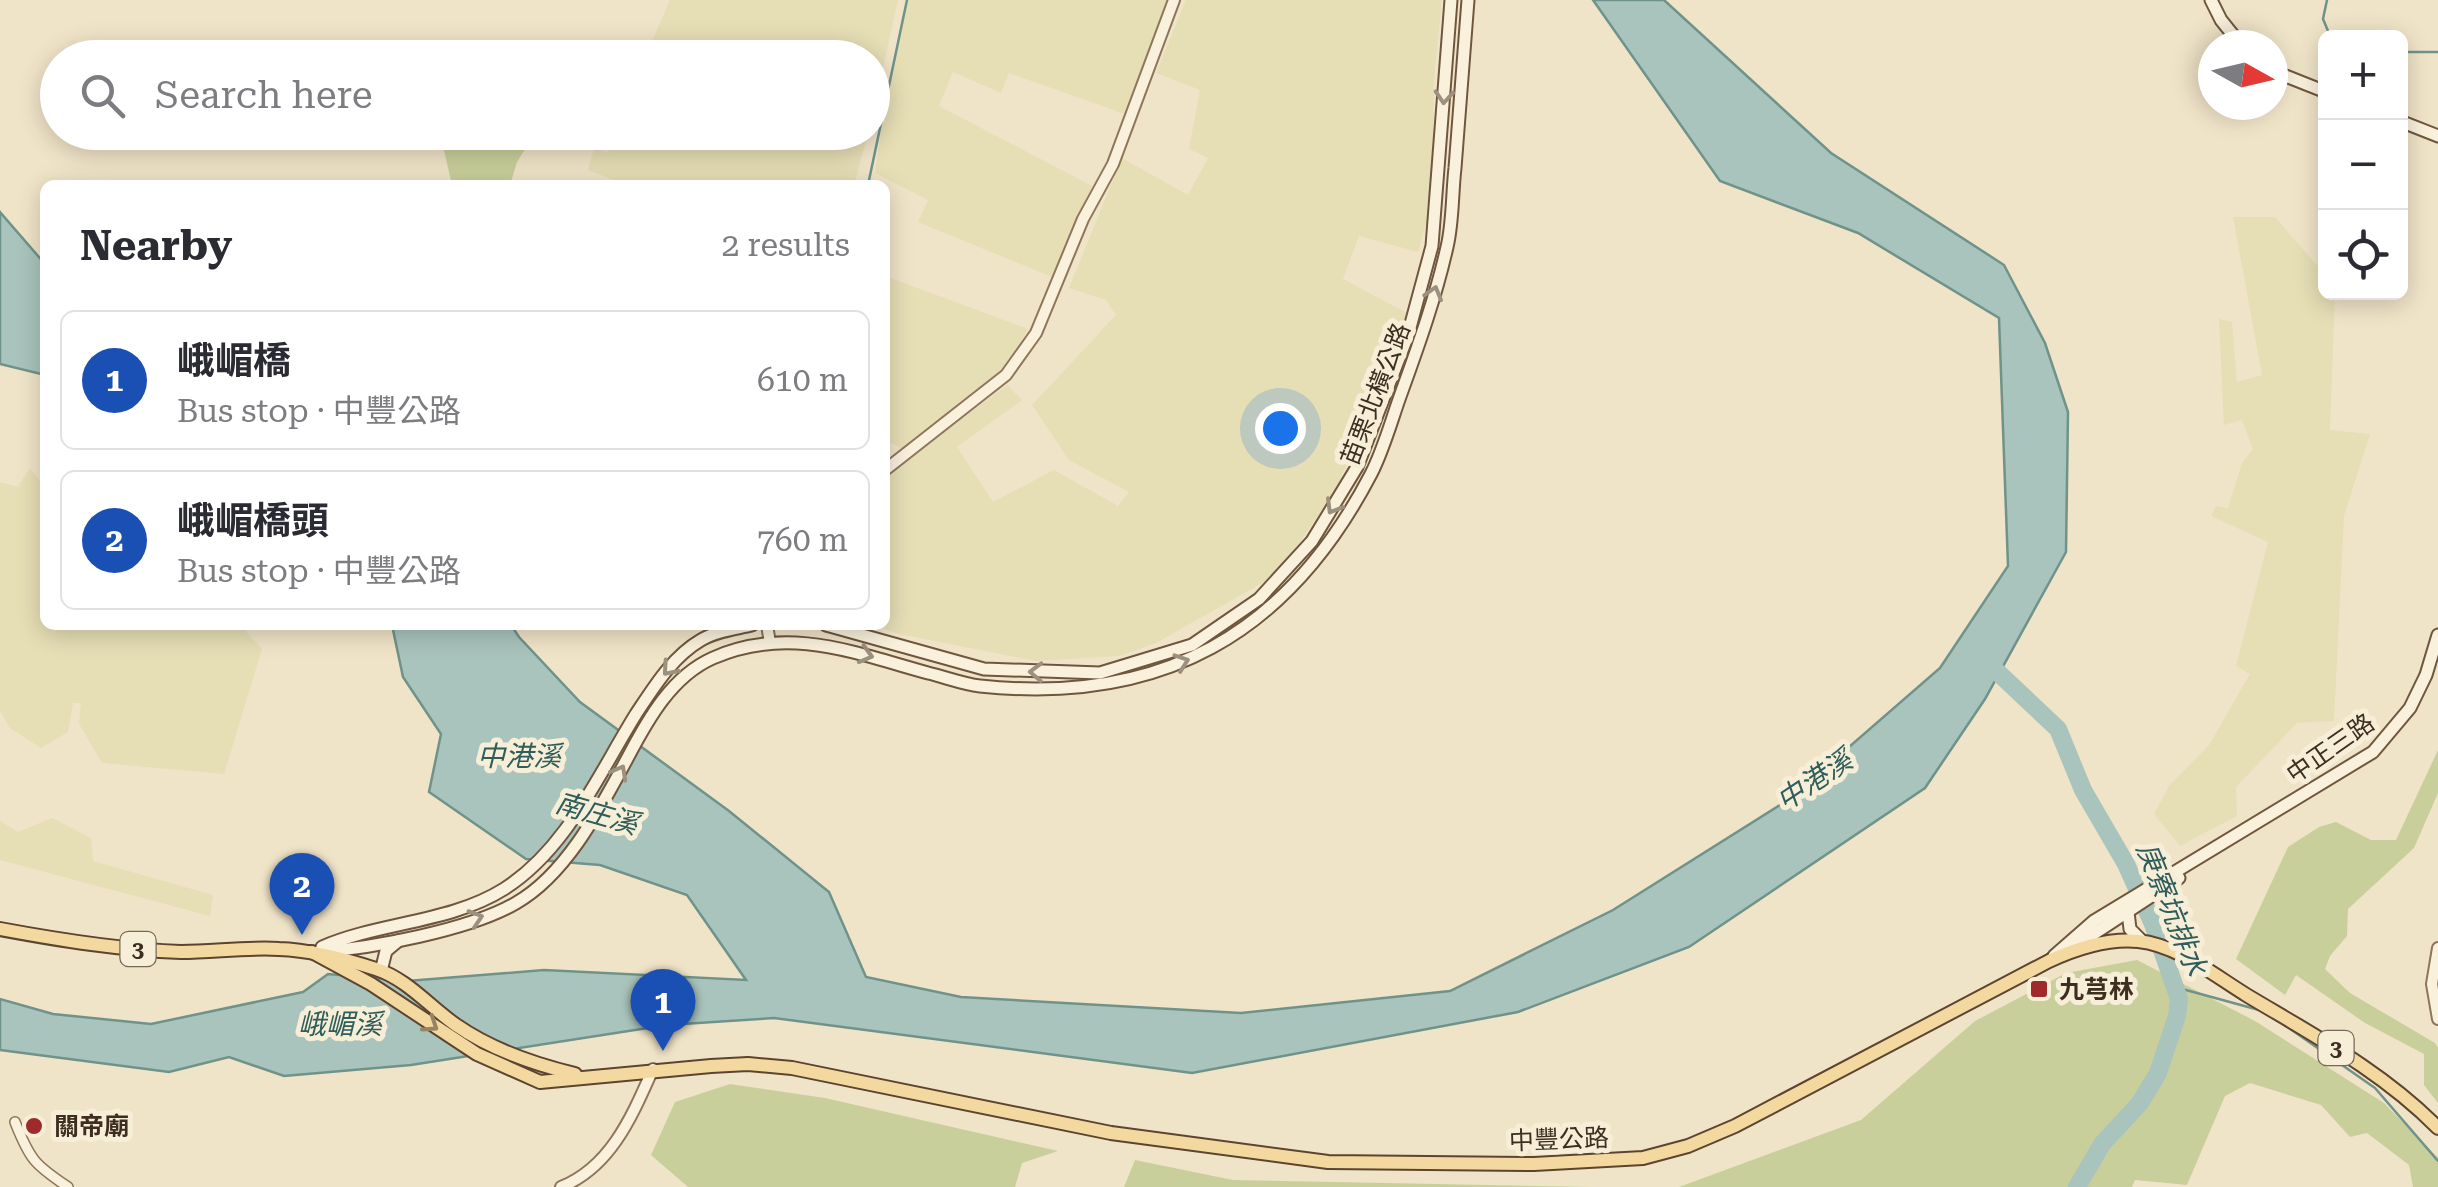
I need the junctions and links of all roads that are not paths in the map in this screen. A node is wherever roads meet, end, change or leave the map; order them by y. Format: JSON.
{"nodes":[{"id":1,"x":1174,"y":0,"type":"edge"},
{"id":2,"x":1451,"y":0,"type":"edge"},
{"id":3,"x":1468,"y":0,"type":"edge"},
{"id":4,"x":2212,"y":0,"type":"edge"},
{"id":5,"x":2229,"y":30,"type":"edge"},
{"id":6,"x":2288,"y":77,"type":"edge"},
{"id":7,"x":2318,"y":89,"type":"edge"},
{"id":8,"x":2408,"y":124,"type":"edge"},
{"id":9,"x":2438,"y":136,"type":"edge"},
{"id":10,"x":890,"y":466,"type":"edge"},
{"id":11,"x":729,"y":630,"type":"edge"},
{"id":12,"x":769,"y":630,"type":"edge"},
{"id":13,"x":844,"y":630,"type":"edge"},
{"id":14,"x":2438,"y":635,"type":"edge"},
{"id":15,"x":770,"y":643,"type":"junction"},
{"id":16,"x":2132,"y":906,"type":"junction"},
{"id":17,"x":0,"y":929,"type":"edge"},
{"id":18,"x":400,"y":940,"type":"junction"},
{"id":19,"x":2145,"y":942,"type":"junction"},
{"id":20,"x":2438,"y":948,"type":"edge"},
{"id":21,"x":312,"y":952,"type":"junction"},
{"id":22,"x":2055,"y":958,"type":"junction"},
{"id":23,"x":381,"y":970,"type":"junction"},
{"id":24,"x":2438,"y":1019,"type":"edge"},
{"id":25,"x":652,"y":1070,"type":"junction"},
{"id":26,"x":586,"y":1077,"type":"junction"},
{"id":27,"x":15,"y":1122,"type":"dead end"},
{"id":28,"x":2438,"y":1128,"type":"edge"},
{"id":29,"x":68,"y":1187,"type":"edge"},
{"id":30,"x":561,"y":1187,"type":"edge"}],
"edges":[{"from":1,"to":10,"type":"street"},
{"from":2,"to":13,"type":"main road","name":"苗栗北橫公路","one_way":true},
{"from":15,"to":3,"type":"main road","name":"苗栗北橫公路","one_way":true},
{"from":4,"to":5,"type":"main road"},
{"from":6,"to":7,"type":"main road"},
{"from":8,"to":9,"type":"main road"},
{"from":11,"to":21,"type":"main road","one_way":true},
{"from":12,"to":15,"type":"street"},
{"from":14,"to":16,"type":"main road","name":"中正三路"},
{"from":18,"to":15,"type":"main road","name":"苗栗北橫公路","one_way":true},
{"from":16,"to":19,"type":"main road"},
{"from":16,"to":22,"type":"main road"},
{"from":17,"to":21,"type":"main road","number":"3"},
{"from":18,"to":21,"type":"main road"},
{"from":18,"to":23,"type":"main road"},
{"from":19,"to":22,"type":"main road","name":"中豐公路","number":"3"},
{"from":19,"to":28,"type":"main road","name":"中豐公路","number":"3"},
{"from":20,"to":24,"type":"street"},
{"from":21,"to":23,"type":"main road","number":"3"},
{"from":21,"to":26,"type":"main road","name":"中豐公路","number":"3","one_way":true},
{"from":22,"to":25,"type":"main road","name":"中豐公路","number":"3"},
{"from":23,"to":26,"type":"main road","name":"中豐公路","number":"3"},
{"from":25,"to":26,"type":"main road","name":"中豐公路","number":"3"},
{"from":25,"to":30,"type":"street"},
{"from":27,"to":29,"type":"street"}]}
